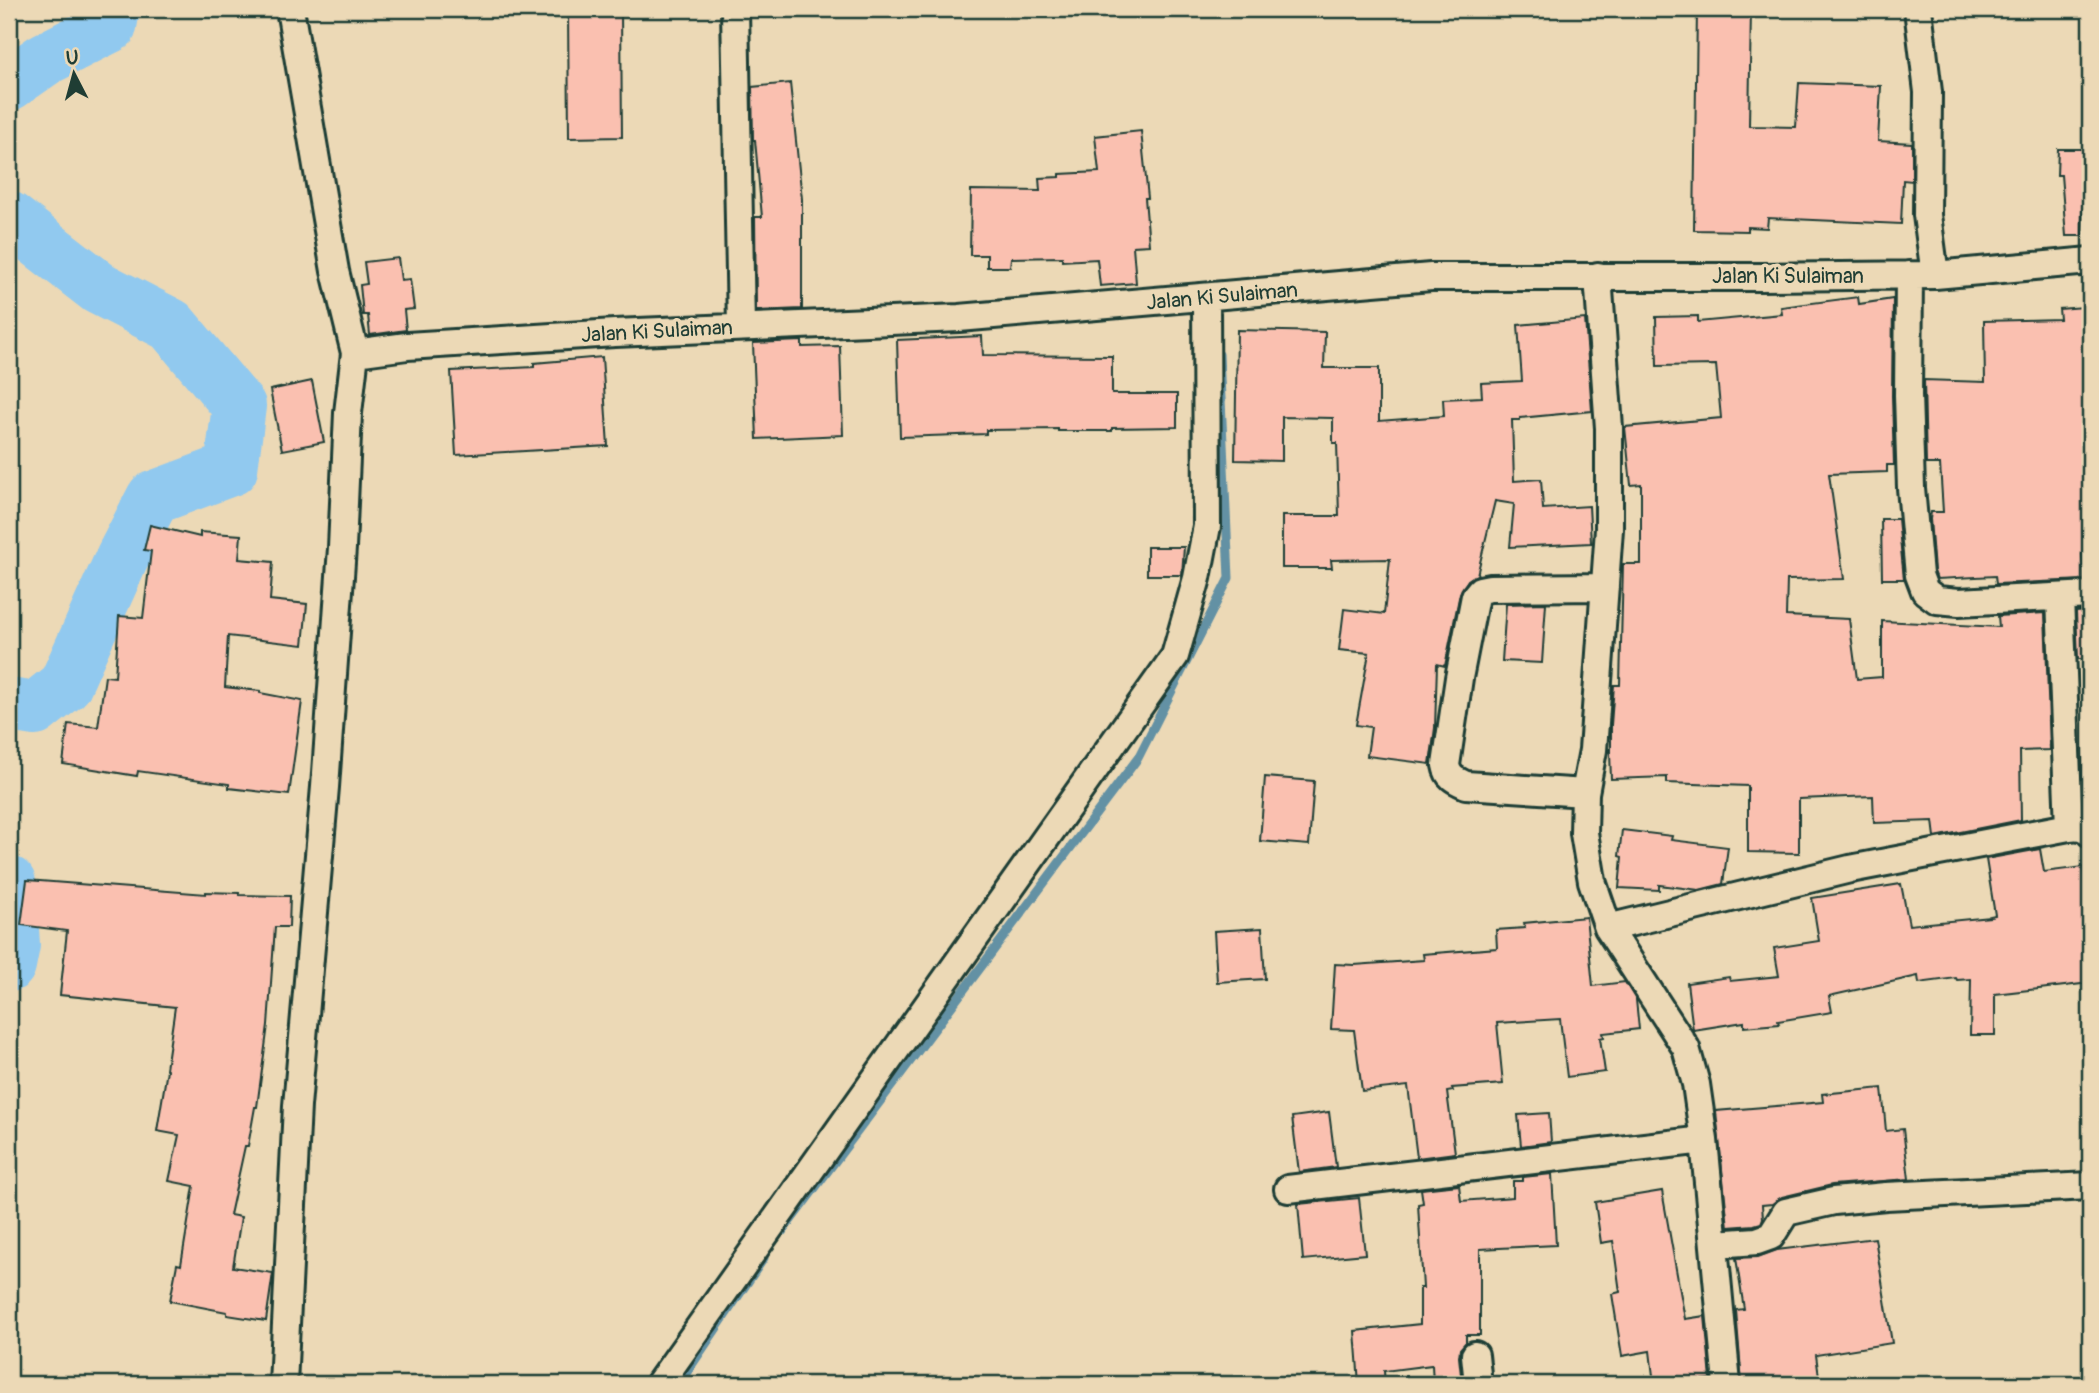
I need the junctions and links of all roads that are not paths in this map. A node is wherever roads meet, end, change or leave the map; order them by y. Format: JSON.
{"nodes":[{"id":1,"x":290,"y":9,"type":"edge"},
{"id":2,"x":735,"y":9,"type":"edge"},
{"id":3,"x":1918,"y":9,"type":"edge"},
{"id":4,"x":2090,"y":261,"type":"edge"},
{"id":5,"x":1922,"y":275,"type":"junction"},
{"id":6,"x":1598,"y":276,"type":"junction"},
{"id":7,"x":1206,"y":297,"type":"junction"},
{"id":8,"x":741,"y":327,"type":"junction"},
{"id":9,"x":355,"y":353,"type":"junction"},
{"id":10,"x":1605,"y":587,"type":"junction"},
{"id":11,"x":2090,"y":595,"type":"edge"},
{"id":12,"x":2060,"y":598,"type":"junction"},
{"id":13,"x":1586,"y":793,"type":"junction"},
{"id":14,"x":2080,"y":830,"type":"edge"},
{"id":15,"x":1608,"y":928,"type":"junction"},
{"id":16,"x":1704,"y":1140,"type":"junction"},
{"id":17,"x":2090,"y":1186,"type":"edge"},
{"id":18,"x":1288,"y":1189,"type":"dead end"},
{"id":19,"x":1714,"y":1244,"type":"junction"},
{"id":20,"x":1475,"y":1355,"type":"dead end"},
{"id":21,"x":283,"y":1384,"type":"edge"},
{"id":22,"x":659,"y":1384,"type":"edge"},
{"id":23,"x":1478,"y":1384,"type":"edge"},
{"id":24,"x":1727,"y":1384,"type":"edge"}],
"edges":[{"from":1,"to":9,"type":"street"},
{"from":2,"to":8,"type":"street"},
{"from":3,"to":5,"type":"street"},
{"from":4,"to":5,"type":"street","name":"Jalan Ki Sulaiman"},
{"from":5,"to":6,"type":"street","name":"Jalan Ki Sulaiman"},
{"from":5,"to":12,"type":"street"},
{"from":6,"to":7,"type":"street","name":"Jalan Ki Sulaiman"},
{"from":6,"to":10,"type":"street"},
{"from":7,"to":8,"type":"street","name":"Jalan Ki Sulaiman"},
{"from":7,"to":22,"type":"street"},
{"from":8,"to":9,"type":"street","name":"Jalan Ki Sulaiman"},
{"from":9,"to":21,"type":"street"},
{"from":10,"to":13,"type":"street"},
{"from":10,"to":13,"type":"street"},
{"from":11,"to":12,"type":"street"},
{"from":12,"to":14,"type":"street"},
{"from":13,"to":15,"type":"street"},
{"from":14,"to":15,"type":"street"},
{"from":15,"to":16,"type":"street"},
{"from":16,"to":18,"type":"street"},
{"from":16,"to":19,"type":"street"},
{"from":17,"to":19,"type":"street"},
{"from":19,"to":24,"type":"street"},
{"from":20,"to":23,"type":"street"}]}
